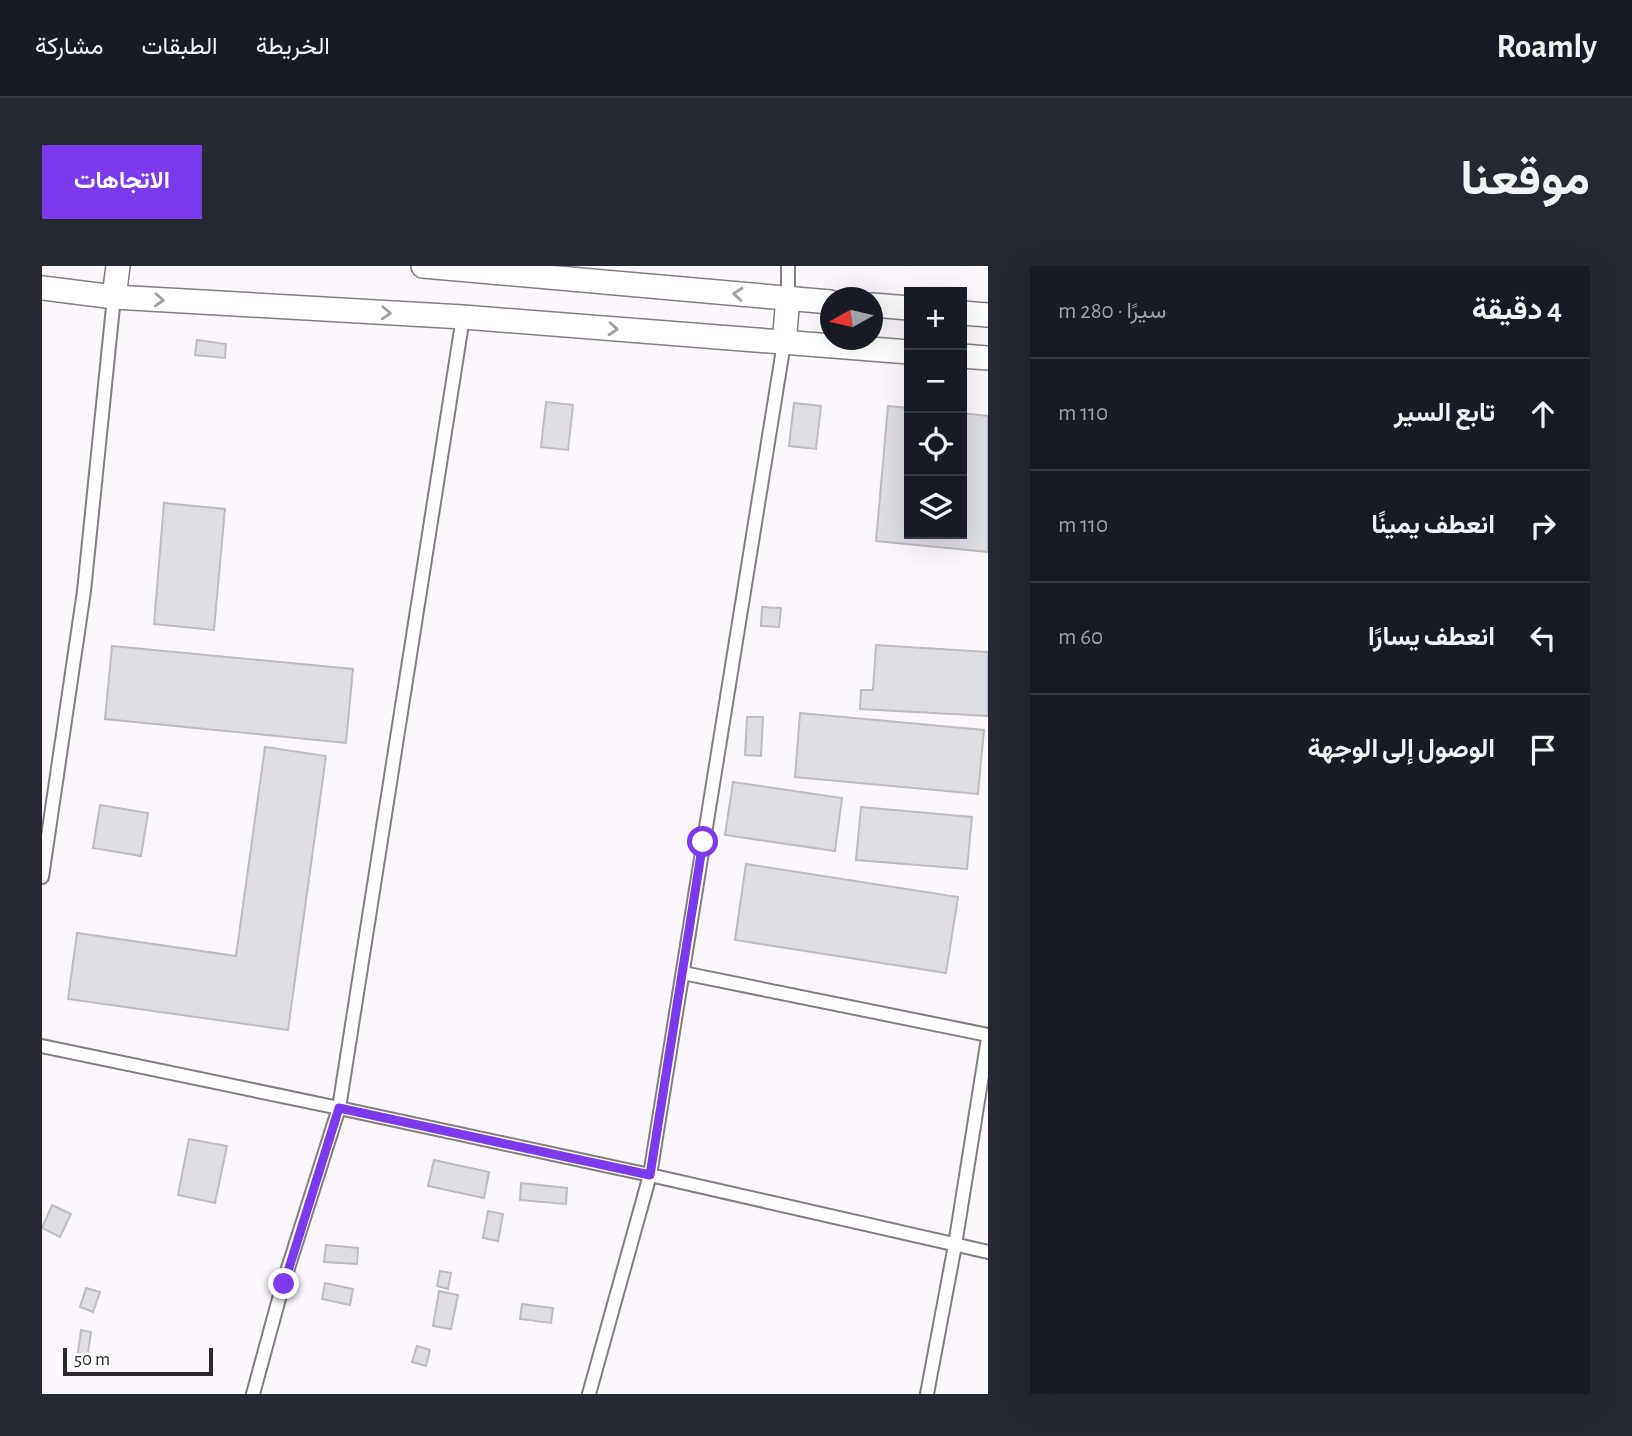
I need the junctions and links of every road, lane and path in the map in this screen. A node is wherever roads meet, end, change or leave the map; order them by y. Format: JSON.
{"nodes":[{"id":1,"x":118,"y":266,"type":"edge"},
{"id":2,"x":423,"y":266,"type":"edge"},
{"id":3,"x":788,"y":266,"type":"edge"},
{"id":4,"x":465,"y":267,"type":"edge"},
{"id":5,"x":612,"y":274,"type":"edge"},
{"id":6,"x":42,"y":288,"type":"edge"},
{"id":7,"x":114,"y":297,"type":"junction"},
{"id":8,"x":788,"y":298,"type":"junction"},
{"id":9,"x":820,"y":301,"type":"edge"},
{"id":10,"x":883,"y":306,"type":"edge"},
{"id":11,"x":904,"y":308,"type":"edge"},
{"id":12,"x":967,"y":313,"type":"edge"},
{"id":13,"x":988,"y":315,"type":"edge"},
{"id":14,"x":463,"y":317,"type":"junction"},
{"id":15,"x":784,"y":343,"type":"junction"},
{"id":16,"x":904,"y":352,"type":"edge"},
{"id":17,"x":967,"y":356,"type":"edge"},
{"id":18,"x":988,"y":358,"type":"edge"},
{"id":19,"x":42,"y":877,"type":"edge"},
{"id":20,"x":683,"y":973,"type":"junction"},
{"id":21,"x":988,"y":1036,"type":"edge"},
{"id":22,"x":42,"y":1046,"type":"edge"},
{"id":23,"x":339,"y":1108,"type":"junction"},
{"id":24,"x":650,"y":1175,"type":"junction"},
{"id":25,"x":955,"y":1245,"type":"junction"},
{"id":26,"x":988,"y":1252,"type":"edge"},
{"id":27,"x":253,"y":1394,"type":"edge"},
{"id":28,"x":589,"y":1394,"type":"edge"},
{"id":29,"x":928,"y":1394,"type":"edge"}],
"edges":[{"from":1,"to":7,"type":"street"},
{"from":2,"to":4,"type":"street"},
{"from":3,"to":8,"type":"lane"},
{"from":4,"to":5,"type":"street"},
{"from":8,"to":5,"type":"street","one_way":true},
{"from":6,"to":7,"type":"street"},
{"from":7,"to":14,"type":"street","one_way":true},
{"from":7,"to":19,"type":"lane"},
{"from":8,"to":9,"type":"street"},
{"from":8,"to":15,"type":"street"},
{"from":10,"to":11,"type":"street"},
{"from":12,"to":13,"type":"street"},
{"from":14,"to":15,"type":"street","one_way":true},
{"from":14,"to":23,"type":"lane"},
{"from":15,"to":16,"type":"street"},
{"from":15,"to":20,"type":"lane"},
{"from":17,"to":18,"type":"street"},
{"from":20,"to":21,"type":"lane"},
{"from":20,"to":24,"type":"lane"},
{"from":21,"to":25,"type":"lane"},
{"from":22,"to":23,"type":"lane"},
{"from":23,"to":24,"type":"lane"},
{"from":23,"to":27,"type":"lane"},
{"from":24,"to":25,"type":"lane"},
{"from":24,"to":28,"type":"lane"},
{"from":25,"to":26,"type":"lane"},
{"from":25,"to":29,"type":"lane"}]}
